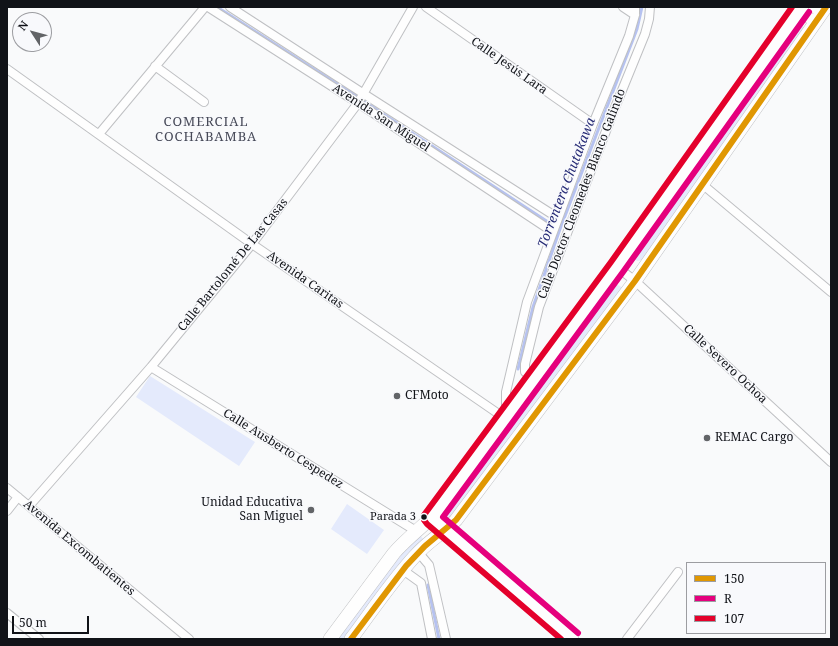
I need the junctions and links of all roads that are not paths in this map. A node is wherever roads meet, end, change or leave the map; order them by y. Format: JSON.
{"nodes":[{"id":1,"x":206,"y":7,"type":"edge"},
{"id":2,"x":230,"y":7,"type":"edge"},
{"id":3,"x":413,"y":7,"type":"edge"},
{"id":4,"x":426,"y":7,"type":"edge"},
{"id":5,"x":623,"y":7,"type":"edge"},
{"id":6,"x":650,"y":7,"type":"edge"},
{"id":7,"x":798,"y":8,"type":"edge"},
{"id":8,"x":636,"y":11,"type":"edge"},
{"id":9,"x":819,"y":12,"type":"edge"},
{"id":10,"x":155,"y":66,"type":"junction"},
{"id":11,"x":7,"y":69,"type":"edge"},
{"id":12,"x":364,"y":94,"type":"junction"},
{"id":13,"x":204,"y":102,"type":"dead end"},
{"id":14,"x":358,"y":103,"type":"junction"},
{"id":15,"x":593,"y":124,"type":"junction"},
{"id":16,"x":99,"y":134,"type":"junction"},
{"id":17,"x":702,"y":184,"type":"junction"},
{"id":18,"x":558,"y":218,"type":"junction"},
{"id":19,"x":552,"y":232,"type":"junction"},
{"id":20,"x":252,"y":244,"type":"junction"},
{"id":21,"x":617,"y":267,"type":"junction"},
{"id":22,"x":635,"y":281,"type":"junction"},
{"id":23,"x":831,"y":292,"type":"edge"},
{"id":24,"x":151,"y":367,"type":"junction"},
{"id":25,"x":534,"y":380,"type":"junction"},
{"id":26,"x":506,"y":419,"type":"junction"},
{"id":27,"x":831,"y":462,"type":"edge"},
{"id":28,"x":7,"y":488,"type":"edge"},
{"id":29,"x":18,"y":497,"type":"junction"},
{"id":30,"x":29,"y":506,"type":"junction"},
{"id":31,"x":7,"y":511,"type":"edge"},
{"id":32,"x":432,"y":518,"type":"junction"},
{"id":33,"x":446,"y":530,"type":"junction"},
{"id":34,"x":416,"y":531,"type":"junction"},
{"id":35,"x":418,"y":552,"type":"junction"},
{"id":36,"x":403,"y":570,"type":"junction"},
{"id":37,"x":678,"y":572,"type":"dead end"},
{"id":38,"x":7,"y":613,"type":"edge"},
{"id":39,"x":39,"y":639,"type":"edge"},
{"id":40,"x":189,"y":639,"type":"edge"},
{"id":41,"x":330,"y":639,"type":"edge"},
{"id":42,"x":351,"y":639,"type":"edge"},
{"id":43,"x":432,"y":639,"type":"edge"},
{"id":44,"x":446,"y":639,"type":"edge"},
{"id":45,"x":573,"y":639,"type":"edge"},
{"id":46,"x":627,"y":639,"type":"edge"}],
"edges":[{"from":1,"to":10,"type":"street"},
{"from":1,"to":14,"type":"street","name":"Avenida San Miguel"},
{"from":2,"to":12,"type":"street","name":"Avenida San Miguel"},
{"from":3,"to":12,"type":"street","name":"Calle Bartolomé De Las Casas"},
{"from":4,"to":15,"type":"street","name":"Calle Jesús Lara"},
{"from":5,"to":8,"type":"street"},
{"from":6,"to":25,"type":"street","name":"Calle Doctor Cleomedes Blanco Galindo"},
{"from":7,"to":9,"type":"street"},
{"from":7,"to":21,"type":"main road"},
{"from":8,"to":15,"type":"street"},
{"from":9,"to":17,"type":"main road"},
{"from":10,"to":13,"type":"street"},
{"from":10,"to":16,"type":"street"},
{"from":11,"to":16,"type":"street","name":"Avenida Caritas"},
{"from":12,"to":14,"type":"street","name":"Calle Bartolomé De Las Casas"},
{"from":12,"to":18,"type":"street","name":"Avenida San Miguel"},
{"from":14,"to":19,"type":"street","name":"Avenida San Miguel"},
{"from":14,"to":20,"type":"street","name":"Calle Bartolomé De Las Casas"},
{"from":15,"to":18,"type":"street"},
{"from":16,"to":20,"type":"street","name":"Avenida Caritas"},
{"from":17,"to":22,"type":"main road"},
{"from":17,"to":23,"type":"street"},
{"from":18,"to":19,"type":"street"},
{"from":19,"to":26,"type":"street"},
{"from":20,"to":24,"type":"street","name":"Calle Bartolomé De Las Casas"},
{"from":20,"to":26,"type":"street","name":"Avenida Caritas"},
{"from":21,"to":22,"type":"street","name":"Calle Severo Ochoa"},
{"from":21,"to":25,"type":"main road"},
{"from":22,"to":27,"type":"street","name":"Calle Severo Ochoa"},
{"from":22,"to":33,"type":"main road"},
{"from":24,"to":30,"type":"street","name":"Calle Bartolomé De Las Casas"},
{"from":24,"to":34,"type":"street","name":"Calle Ausberto Cespedez"},
{"from":25,"to":26,"type":"main road"},
{"from":26,"to":32,"type":"main road"},
{"from":28,"to":29,"type":"street","name":"Avenida Excombatientes"},
{"from":29,"to":30,"type":"street","name":"Avenida Excombatientes"},
{"from":29,"to":31,"type":"street"},
{"from":30,"to":40,"type":"street","name":"Avenida Excombatientes"},
{"from":32,"to":33,"type":"street"},
{"from":32,"to":34,"type":"main road"},
{"from":33,"to":35,"type":"main road"},
{"from":33,"to":45,"type":"street"},
{"from":34,"to":41,"type":"main road"},
{"from":35,"to":36,"type":"main road"},
{"from":35,"to":44,"type":"street"},
{"from":36,"to":42,"type":"main road"},
{"from":36,"to":43,"type":"street"},
{"from":37,"to":46,"type":"street"},
{"from":38,"to":39,"type":"street"}]}
